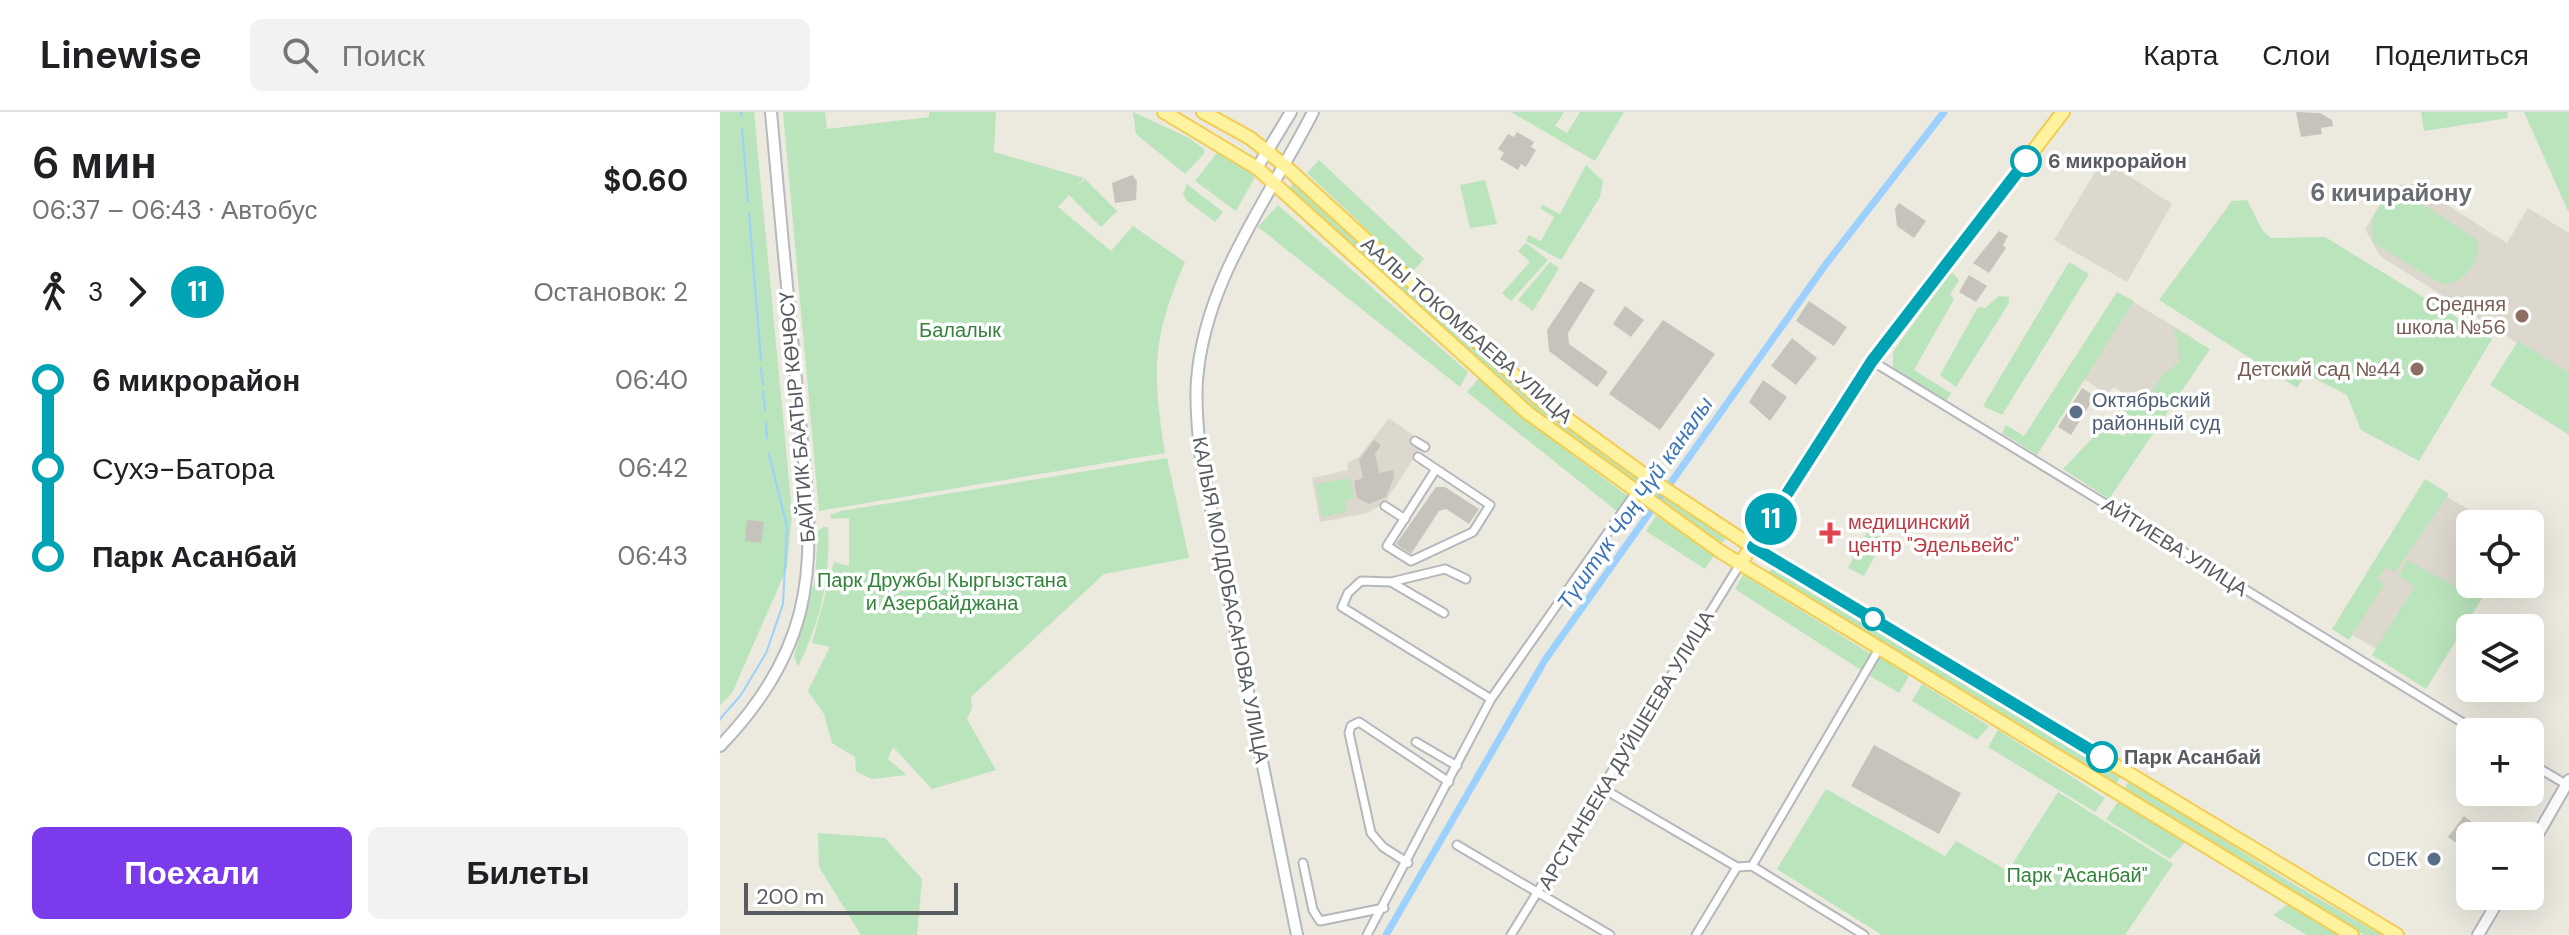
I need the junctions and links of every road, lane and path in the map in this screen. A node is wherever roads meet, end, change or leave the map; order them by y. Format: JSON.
{"nodes":[{"id":1,"x":771,"y":112,"type":"edge"},
{"id":2,"x":1164,"y":112,"type":"edge"},
{"id":3,"x":1203,"y":112,"type":"edge"},
{"id":4,"x":1291,"y":112,"type":"edge"},
{"id":5,"x":1313,"y":112,"type":"edge"},
{"id":6,"x":2063,"y":112,"type":"edge"},
{"id":7,"x":1268,"y":152,"type":"junction"},
{"id":8,"x":1285,"y":166,"type":"junction"},
{"id":9,"x":1257,"y":168,"type":"junction"},
{"id":10,"x":1273,"y":183,"type":"junction"},
{"id":11,"x":1872,"y":361,"type":"junction"},
{"id":12,"x":1415,"y":441,"type":"dead end"},
{"id":13,"x":1425,"y":447,"type":"dead end"},
{"id":14,"x":1418,"y":457,"type":"dead end"},
{"id":15,"x":1436,"y":469,"type":"junction"},
{"id":16,"x":1640,"y":493,"type":"junction"},
{"id":17,"x":1385,"y":506,"type":"dead end"},
{"id":18,"x":1405,"y":519,"type":"junction"},
{"id":19,"x":1753,"y":547,"type":"junction"},
{"id":20,"x":1740,"y":564,"type":"junction"},
{"id":21,"x":1466,"y":579,"type":"dead end"},
{"id":22,"x":1391,"y":582,"type":"junction"},
{"id":23,"x":1444,"y":613,"type":"dead end"},
{"id":24,"x":1879,"y":649,"type":"junction"},
{"id":25,"x":1491,"y":699,"type":"junction"},
{"id":26,"x":2456,"y":719,"type":"edge"},
{"id":27,"x":1416,"y":742,"type":"dead end"},
{"id":28,"x":720,"y":746,"type":"edge"},
{"id":29,"x":1457,"y":766,"type":"junction"},
{"id":30,"x":2544,"y":771,"type":"edge"},
{"id":31,"x":1449,"y":782,"type":"junction"},
{"id":32,"x":2568,"y":784,"type":"edge"},
{"id":33,"x":1602,"y":788,"type":"junction"},
{"id":34,"x":2544,"y":824,"type":"edge"},
{"id":35,"x":1457,"y":845,"type":"dead end"},
{"id":36,"x":1303,"y":863,"type":"dead end"},
{"id":37,"x":1408,"y":863,"type":"junction"},
{"id":38,"x":1752,"y":866,"type":"junction"},
{"id":39,"x":1737,"y":867,"type":"junction"},
{"id":40,"x":1539,"y":892,"type":"junction"},
{"id":41,"x":1384,"y":908,"type":"junction"},
{"id":42,"x":2493,"y":910,"type":"edge"},
{"id":43,"x":1297,"y":935,"type":"edge"},
{"id":44,"x":1367,"y":935,"type":"edge"},
{"id":45,"x":1511,"y":935,"type":"edge"},
{"id":46,"x":1610,"y":935,"type":"edge"},
{"id":47,"x":1696,"y":935,"type":"edge"},
{"id":48,"x":1864,"y":935,"type":"edge"},
{"id":49,"x":2352,"y":935,"type":"edge"},
{"id":50,"x":2397,"y":935,"type":"edge"},
{"id":51,"x":2478,"y":935,"type":"edge"}],
"edges":[{"from":1,"to":28,"type":"main road","name":"БАЙТИК БААТЫР КӨЧӨСҮ"},
{"from":2,"to":9,"type":"main road","name":"ААЛЫ ТОКОМБАЕВА УЛИЦА"},
{"from":3,"to":7,"type":"main road","name":"ААЛЫ ТОКОМБАЕВА УЛИЦА"},
{"from":4,"to":7,"type":"main road"},
{"from":5,"to":8,"type":"main road","name":"КАЛЫЯ МОЛДОБАСАНОВА УЛИЦА"},
{"from":6,"to":11,"type":"main road"},
{"from":7,"to":8,"type":"main road","name":"ААЛЫ ТОКОМБАЕВА УЛИЦА"},
{"from":7,"to":9,"type":"main road"},
{"from":8,"to":10,"type":"main road","name":"КАЛЫЯ МОЛДОБАСАНОВА УЛИЦА"},
{"from":8,"to":19,"type":"main road","name":"ААЛЫ ТОКОМБАЕВА УЛИЦА"},
{"from":9,"to":10,"type":"main road","name":"ААЛЫ ТОКОМБАЕВА УЛИЦА"},
{"from":10,"to":16,"type":"main road","name":"ААЛЫ ТОКОМБАЕВА УЛИЦА"},
{"from":10,"to":43,"type":"main road","name":"КАЛЫЯ МОЛДОБАСАНОВА УЛИЦА"},
{"from":11,"to":19,"type":"main road"},
{"from":11,"to":26,"type":"street","name":"АЙТИЕВА УЛИЦА"},
{"from":12,"to":13,"type":"street"},
{"from":14,"to":15,"type":"street"},
{"from":15,"to":18,"type":"street"},
{"from":15,"to":18,"type":"street"},
{"from":16,"to":20,"type":"main road","name":"ААЛЫ ТОКОМБАЕВА УЛИЦА"},
{"from":16,"to":25,"type":"street"},
{"from":17,"to":18,"type":"street"},
{"from":19,"to":20,"type":"main road"},
{"from":19,"to":50,"type":"main road","name":"ААЛЫ ТОКОМБАЕВА УЛИЦА"},
{"from":20,"to":24,"type":"main road","name":"ААЛЫ ТОКОМБАЕВА УЛИЦА"},
{"from":20,"to":33,"type":"street","name":"АРСТАНБЕКА ДУЙШЕЕВА УЛИЦА"},
{"from":21,"to":22,"type":"street"},
{"from":22,"to":23,"type":"street"},
{"from":22,"to":25,"type":"street"},
{"from":24,"to":38,"type":"street"},
{"from":24,"to":49,"type":"main road","name":"ААЛЫ ТОКОМБАЕВА УЛИЦА"},
{"from":25,"to":29,"type":"street"},
{"from":27,"to":29,"type":"street"},
{"from":29,"to":31,"type":"street"},
{"from":30,"to":32,"type":"street"},
{"from":31,"to":37,"type":"street"},
{"from":31,"to":37,"type":"street"},
{"from":32,"to":34,"type":"main road"},
{"from":33,"to":39,"type":"street"},
{"from":33,"to":40,"type":"street","name":"АРСТАНБЕКА ДУЙШЕЕВА УЛИЦА"},
{"from":35,"to":40,"type":"street"},
{"from":36,"to":41,"type":"street"},
{"from":37,"to":41,"type":"street"},
{"from":38,"to":39,"type":"street"},
{"from":38,"to":48,"type":"street"},
{"from":39,"to":47,"type":"street"},
{"from":40,"to":45,"type":"street","name":"АРСТАНБЕКА ДУЙШЕЕВА УЛИЦА"},
{"from":40,"to":46,"type":"street"},
{"from":41,"to":44,"type":"street"},
{"from":42,"to":51,"type":"main road"}]}
